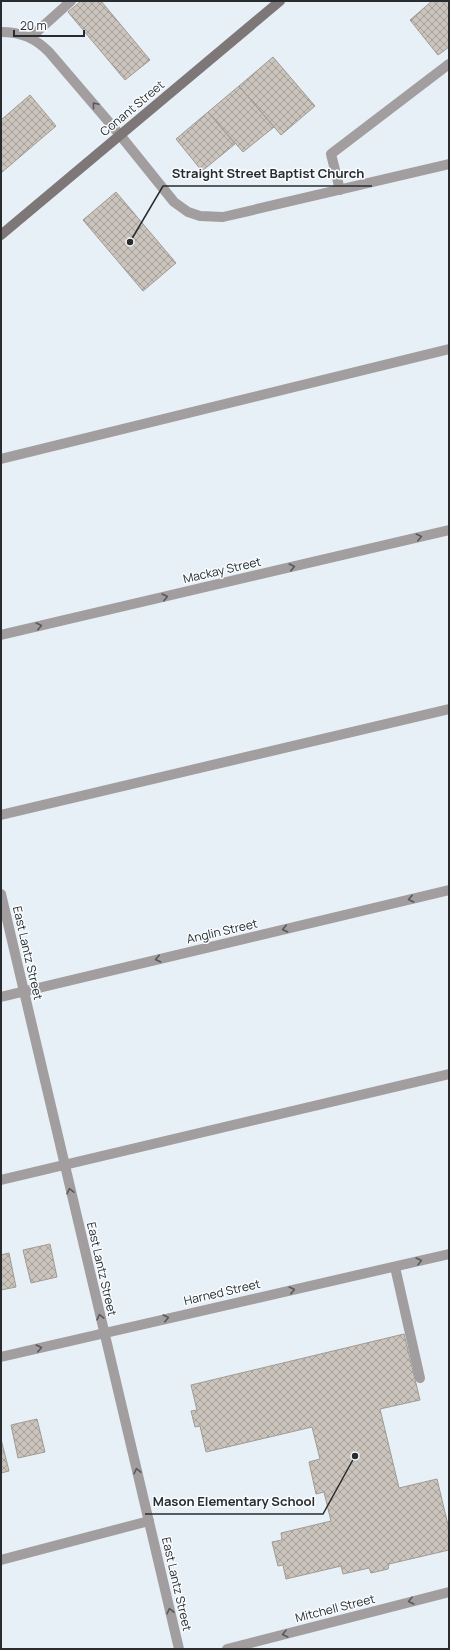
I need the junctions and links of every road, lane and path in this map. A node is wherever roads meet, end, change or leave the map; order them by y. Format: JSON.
{"nodes":[{"id":1,"x":71,"y":1,"type":"edge"},
{"id":2,"x":280,"y":1,"type":"edge"},
{"id":3,"x":1,"y":32,"type":"edge"},
{"id":4,"x":31,"y":37,"type":"junction"},
{"id":5,"x":449,"y":64,"type":"edge"},
{"id":6,"x":120,"y":135,"type":"junction"},
{"id":7,"x":449,"y":164,"type":"edge"},
{"id":8,"x":340,"y":190,"type":"junction"},
{"id":9,"x":1,"y":235,"type":"edge"},
{"id":10,"x":449,"y":349,"type":"edge"},
{"id":11,"x":1,"y":459,"type":"edge"},
{"id":12,"x":449,"y":530,"type":"edge"},
{"id":13,"x":1,"y":635,"type":"edge"},
{"id":14,"x":449,"y":709,"type":"edge"},
{"id":15,"x":1,"y":816,"type":"edge"},
{"id":16,"x":449,"y":890,"type":"edge"},
{"id":17,"x":1,"y":894,"type":"edge"},
{"id":18,"x":24,"y":991,"type":"junction"},
{"id":19,"x":1,"y":997,"type":"edge"},
{"id":20,"x":449,"y":1074,"type":"edge"},
{"id":21,"x":64,"y":1165,"type":"junction"},
{"id":22,"x":1,"y":1180,"type":"edge"},
{"id":23,"x":449,"y":1254,"type":"edge"},
{"id":24,"x":395,"y":1267,"type":"junction"},
{"id":25,"x":104,"y":1332,"type":"junction"},
{"id":26,"x":1,"y":1357,"type":"edge"},
{"id":27,"x":420,"y":1378,"type":"dead end"},
{"id":28,"x":149,"y":1522,"type":"junction"},
{"id":29,"x":1,"y":1560,"type":"edge"},
{"id":30,"x":449,"y":1592,"type":"edge"},
{"id":31,"x":179,"y":1649,"type":"edge"},
{"id":32,"x":227,"y":1649,"type":"edge"}],
"edges":[{"from":1,"to":4,"type":"street"},
{"from":2,"to":6,"type":"main road","name":"Conant Street"},
{"from":3,"to":4,"type":"street"},
{"from":6,"to":4,"type":"street","one_way":true},
{"from":5,"to":8,"type":"street"},
{"from":6,"to":8,"type":"street"},
{"from":6,"to":9,"type":"main road","name":"Conant Street"},
{"from":7,"to":8,"type":"street"},
{"from":10,"to":11,"type":"street"},
{"from":13,"to":12,"type":"street","name":"Mackay Street","one_way":true},
{"from":14,"to":15,"type":"street"},
{"from":16,"to":18,"type":"street","name":"Anglin Street","one_way":true},
{"from":17,"to":18,"type":"street","name":"East Lantz Street"},
{"from":18,"to":19,"type":"street","name":"Anglin Street"},
{"from":18,"to":21,"type":"street","name":"East Lantz Street"},
{"from":20,"to":21,"type":"street"},
{"from":21,"to":22,"type":"street"},
{"from":25,"to":21,"type":"street","name":"East Lantz Street","one_way":true},
{"from":24,"to":23,"type":"street","name":"Harned Street","one_way":true},
{"from":25,"to":24,"type":"street","name":"Harned Street","one_way":true},
{"from":24,"to":27,"type":"street"},
{"from":26,"to":25,"type":"street","name":"Harned Street","one_way":true},
{"from":28,"to":25,"type":"street","name":"East Lantz Street","one_way":true},
{"from":28,"to":29,"type":"street"},
{"from":31,"to":28,"type":"street","name":"East Lantz Street","one_way":true},
{"from":30,"to":32,"type":"street","name":"Mitchell Street","one_way":true}]}
